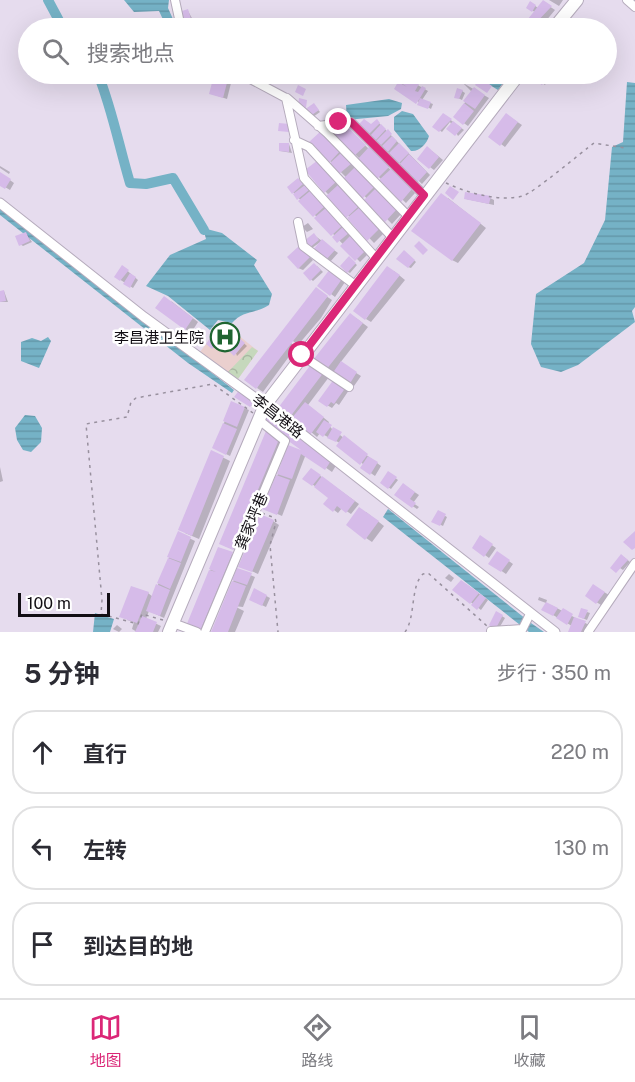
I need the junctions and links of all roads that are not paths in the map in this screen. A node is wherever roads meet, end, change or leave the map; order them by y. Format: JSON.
{"nodes":[{"id":1,"x":175,"y":0,"type":"edge"},
{"id":2,"x":577,"y":0,"type":"edge"},
{"id":3,"x":627,"y":0,"type":"edge"},
{"id":4,"x":635,"y":6,"type":"edge"},
{"id":5,"x":179,"y":18,"type":"edge"},
{"id":6,"x":562,"y":18,"type":"edge"},
{"id":7,"x":260,"y":84,"type":"edge"},
{"id":8,"x":511,"y":84,"type":"edge"},
{"id":9,"x":286,"y":98,"type":"junction"},
{"id":10,"x":318,"y":126,"type":"junction"},
{"id":11,"x":294,"y":140,"type":"junction"},
{"id":12,"x":424,"y":195,"type":"junction"},
{"id":13,"x":0,"y":203,"type":"edge"},
{"id":14,"x":408,"y":216,"type":"junction"},
{"id":15,"x":298,"y":222,"type":"dead end"},
{"id":16,"x":392,"y":237,"type":"junction"},
{"id":17,"x":376,"y":258,"type":"junction"},
{"id":18,"x":355,"y":285,"type":"junction"},
{"id":19,"x":302,"y":355,"type":"junction"},
{"id":20,"x":349,"y":387,"type":"dead end"},
{"id":21,"x":265,"y":405,"type":"junction"},
{"id":22,"x":259,"y":420,"type":"junction"},
{"id":23,"x":635,"y":563,"type":"edge"},
{"id":24,"x":529,"y":616,"type":"junction"},
{"id":25,"x":171,"y":627,"type":"edge"},
{"id":26,"x":522,"y":630,"type":"edge"},
{"id":27,"x":491,"y":631,"type":"edge"},
{"id":28,"x":197,"y":632,"type":"edge"},
{"id":29,"x":205,"y":632,"type":"edge"},
{"id":30,"x":555,"y":632,"type":"edge"},
{"id":31,"x":588,"y":632,"type":"edge"}],
"edges":[{"from":1,"to":5,"type":"street"},
{"from":2,"to":6,"type":"main road"},
{"from":3,"to":4,"type":"street"},
{"from":7,"to":9,"type":"street"},
{"from":8,"to":12,"type":"main road"},
{"from":9,"to":10,"type":"street"},
{"from":9,"to":11,"type":"street"},
{"from":10,"to":12,"type":"street"},
{"from":10,"to":14,"type":"street"},
{"from":11,"to":16,"type":"street"},
{"from":11,"to":17,"type":"street"},
{"from":12,"to":14,"type":"main road"},
{"from":13,"to":21,"type":"street","name":"李昌港路"},
{"from":14,"to":16,"type":"main road"},
{"from":15,"to":18,"type":"street"},
{"from":16,"to":17,"type":"main road"},
{"from":17,"to":18,"type":"main road"},
{"from":18,"to":19,"type":"main road"},
{"from":19,"to":20,"type":"street"},
{"from":19,"to":21,"type":"main road"},
{"from":21,"to":22,"type":"main road"},
{"from":21,"to":24,"type":"street","name":"李昌港路"},
{"from":22,"to":25,"type":"main road"},
{"from":22,"to":29,"type":"street","name":"龚家坪巷"},
{"from":23,"to":31,"type":"street"},
{"from":24,"to":26,"type":"street"},
{"from":24,"to":30,"type":"street","name":"李昌港路"},
{"from":25,"to":28,"type":"street"},
{"from":26,"to":27,"type":"street"}]}
